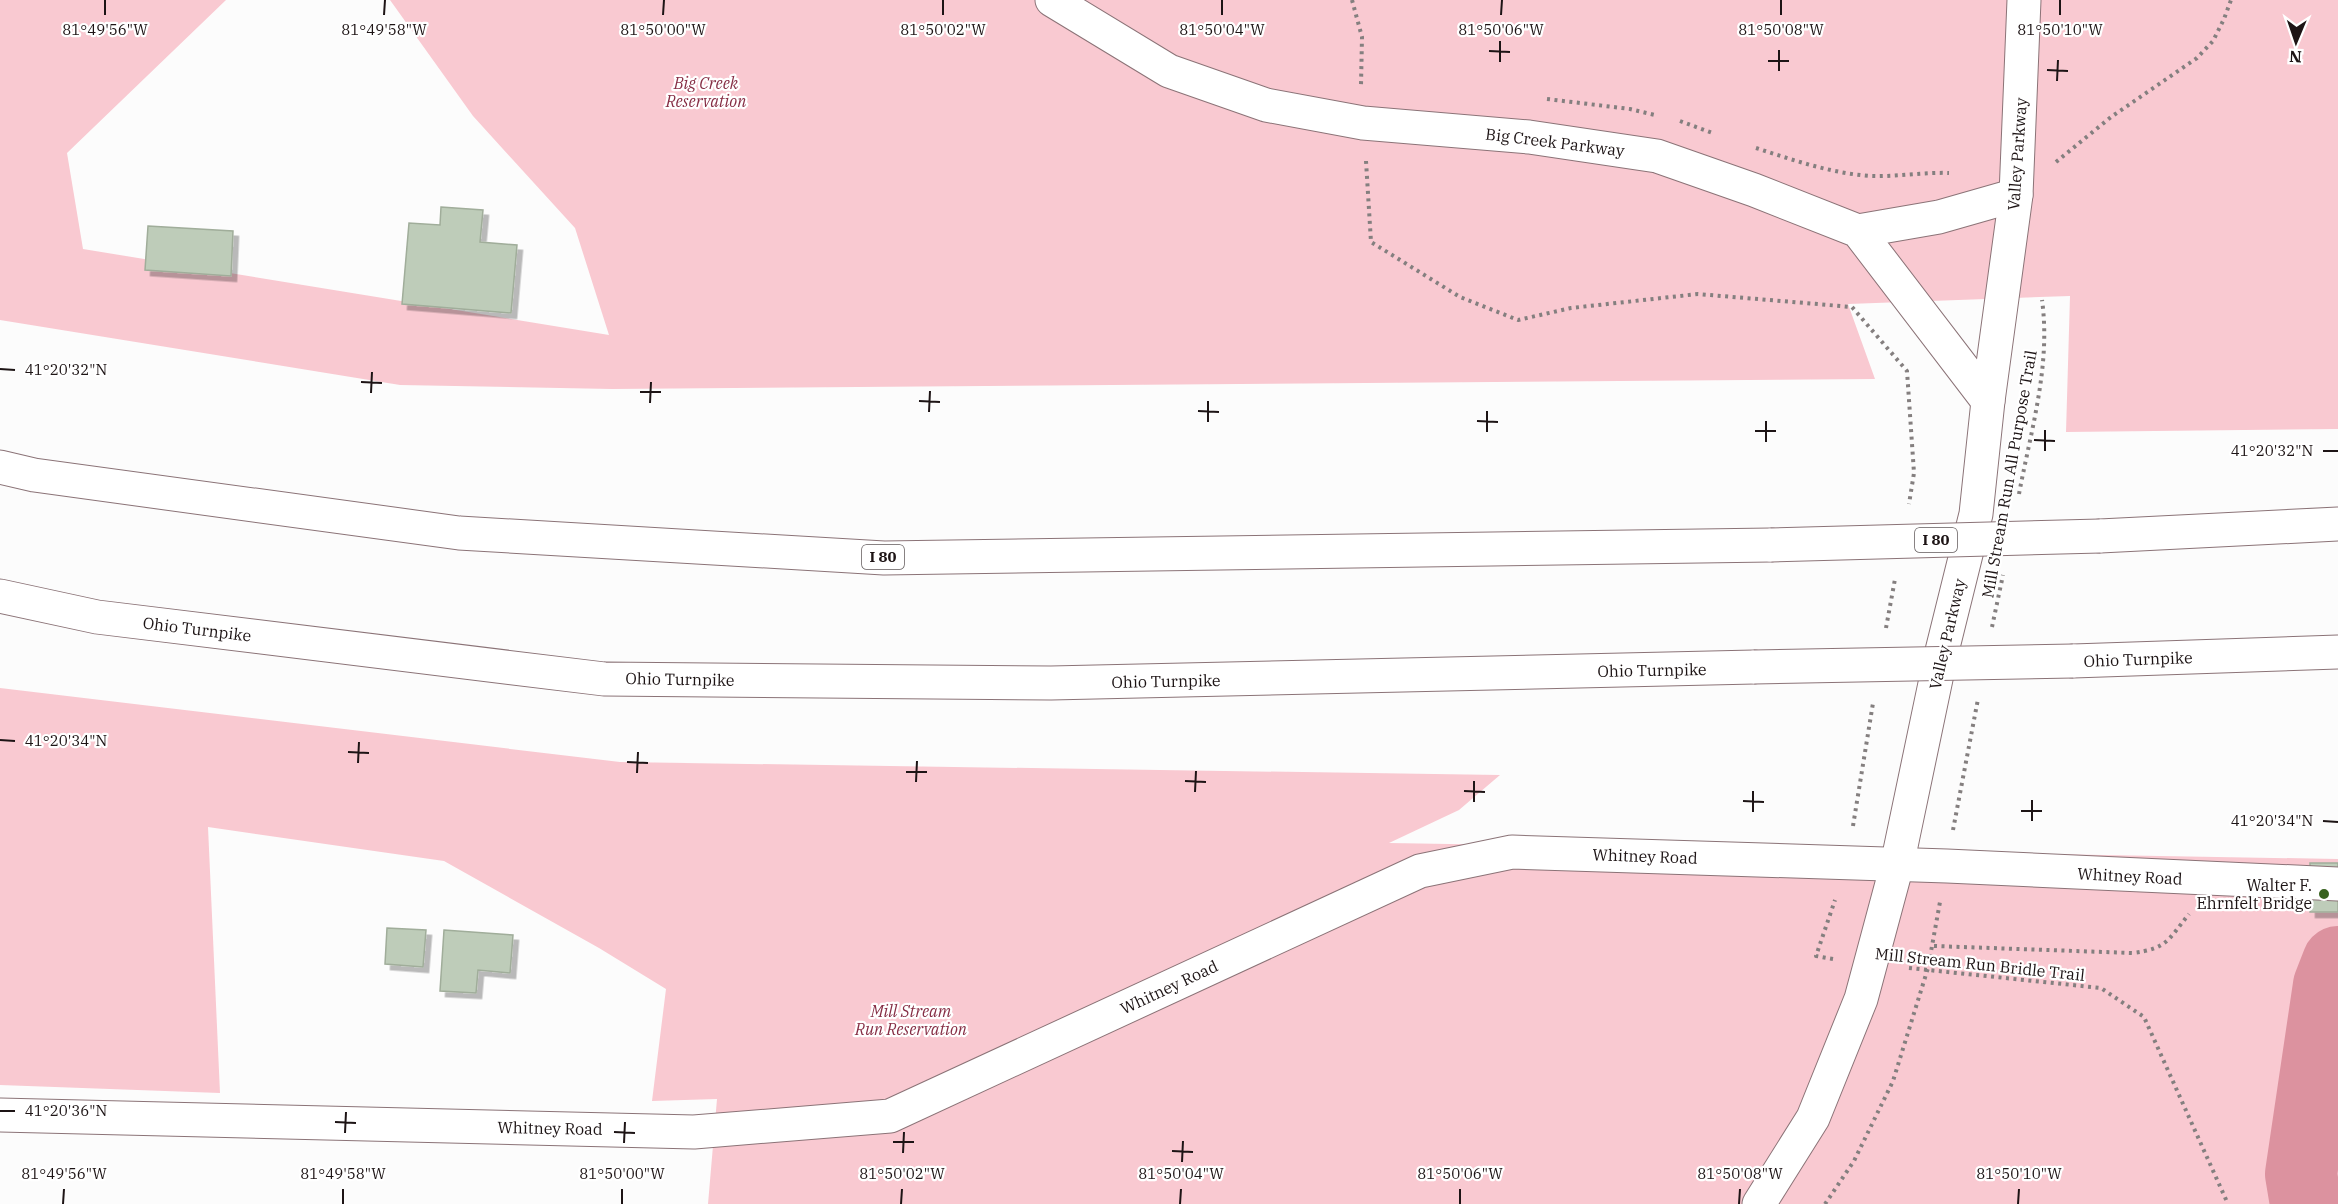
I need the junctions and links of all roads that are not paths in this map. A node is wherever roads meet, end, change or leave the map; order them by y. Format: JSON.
{"nodes":[{"id":1,"x":1052,"y":0,"type":"edge"},
{"id":2,"x":2024,"y":0,"type":"edge"},
{"id":3,"x":2016,"y":195,"type":"junction"},
{"id":4,"x":1858,"y":231,"type":"junction"},
{"id":5,"x":1988,"y":401,"type":"junction"},
{"id":6,"x":0,"y":467,"type":"edge"},
{"id":7,"x":2322,"y":524,"type":"edge"},
{"id":8,"x":0,"y":596,"type":"edge"},
{"id":9,"x":2338,"y":652,"type":"edge"},
{"id":10,"x":1897,"y":865,"type":"junction"},
{"id":11,"x":2324,"y":884,"type":"edge"},
{"id":12,"x":0,"y":1115,"type":"edge"},
{"id":13,"x":1759,"y":1204,"type":"edge"}],
"edges":[{"from":1,"to":4,"type":"main road","name":"Big Creek Parkway"},
{"from":2,"to":3,"type":"main road","name":"Valley Parkway"},
{"from":3,"to":4,"type":"main road"},
{"from":3,"to":5,"type":"main road","name":"Valley Parkway"},
{"from":4,"to":5,"type":"main road"},
{"from":5,"to":10,"type":"main road","name":"Valley Parkway"},
{"from":6,"to":7,"type":"main road","number":"I 80","bridge":true},
{"from":8,"to":9,"type":"main road","name":"Ohio Turnpike","bridge":true},
{"from":10,"to":11,"type":"main road","name":"Whitney Road"},
{"from":10,"to":12,"type":"main road","name":"Whitney Road"},
{"from":10,"to":13,"type":"main road","name":"Valley Parkway"}]}
